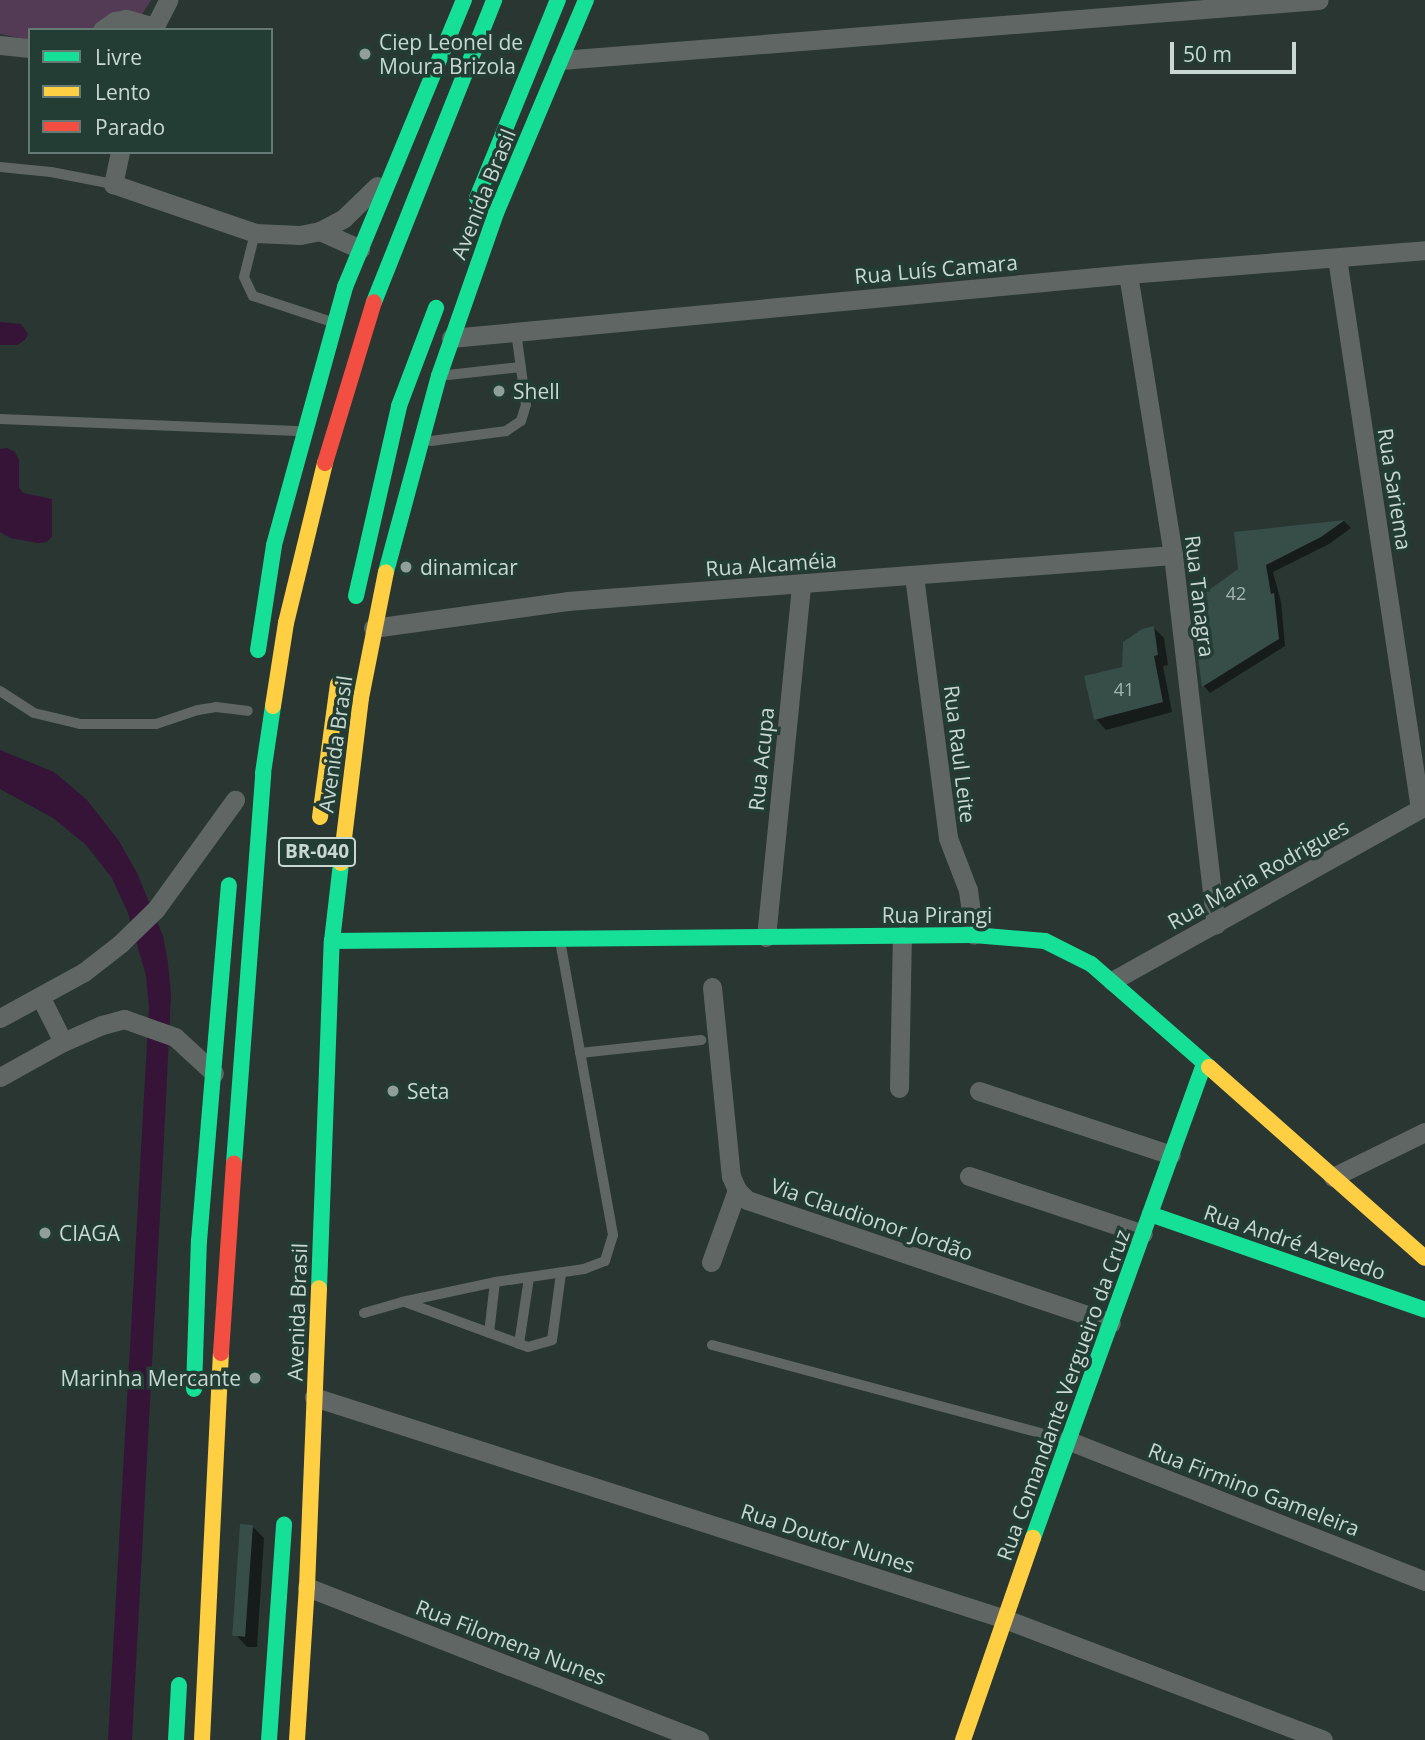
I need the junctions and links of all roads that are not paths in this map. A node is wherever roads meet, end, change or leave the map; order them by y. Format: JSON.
{"nodes":[{"id":1,"x":168,"y":0,"type":"edge"},
{"id":2,"x":464,"y":0,"type":"edge"},
{"id":3,"x":494,"y":0,"type":"edge"},
{"id":4,"x":558,"y":0,"type":"edge"},
{"id":5,"x":586,"y":0,"type":"edge"},
{"id":6,"x":1319,"y":0,"type":"edge"},
{"id":7,"x":105,"y":28,"type":"edge"},
{"id":8,"x":153,"y":28,"type":"edge"},
{"id":9,"x":0,"y":45,"type":"edge"},
{"id":10,"x":28,"y":48,"type":"edge"},
{"id":11,"x":561,"y":60,"type":"junction"},
{"id":12,"x":497,"y":144,"type":"junction"},
{"id":13,"x":402,"y":149,"type":"junction"},
{"id":14,"x":120,"y":154,"type":"edge"},
{"id":15,"x":0,"y":167,"type":"edge"},
{"id":16,"x":113,"y":184,"type":"junction"},
{"id":17,"x":472,"y":209,"type":"dead end"},
{"id":18,"x":320,"y":230,"type":"junction"},
{"id":19,"x":255,"y":233,"type":"junction"},
{"id":20,"x":360,"y":249,"type":"junction"},
{"id":21,"x":1425,"y":250,"type":"edge"},
{"id":22,"x":1337,"y":258,"type":"junction"},
{"id":23,"x":1128,"y":274,"type":"junction"},
{"id":24,"x":443,"y":288,"type":"dead end"},
{"id":25,"x":334,"y":323,"type":"junction"},
{"id":26,"x":516,"y":332,"type":"junction"},
{"id":27,"x":451,"y":338,"type":"junction"},
{"id":28,"x":521,"y":367,"type":"junction"},
{"id":29,"x":439,"y":376,"type":"junction"},
{"id":30,"x":0,"y":419,"type":"edge"},
{"id":31,"x":304,"y":432,"type":"junction"},
{"id":32,"x":420,"y":443,"type":"junction"},
{"id":33,"x":1172,"y":555,"type":"junction"},
{"id":34,"x":914,"y":576,"type":"junction"},
{"id":35,"x":801,"y":585,"type":"junction"},
{"id":36,"x":351,"y":618,"type":"dead end"},
{"id":37,"x":373,"y":628,"type":"junction"},
{"id":38,"x":254,"y":672,"type":"dead end"},
{"id":39,"x":341,"y":672,"type":"dead end"},
{"id":40,"x":0,"y":691,"type":"edge"},
{"id":41,"x":248,"y":711,"type":"dead end"},
{"id":42,"x":236,"y":793,"type":"joint"},
{"id":43,"x":1422,"y":807,"type":"edge"},
{"id":44,"x":319,"y":828,"type":"dead end"},
{"id":45,"x":233,"y":836,"type":"dead end"},
{"id":46,"x":230,"y":873,"type":"dead end"},
{"id":47,"x":1216,"y":925,"type":"junction"},
{"id":48,"x":974,"y":935,"type":"junction"},
{"id":49,"x":902,"y":936,"type":"junction"},
{"id":50,"x":766,"y":937,"type":"junction"},
{"id":51,"x":560,"y":938,"type":"junction"},
{"id":52,"x":332,"y":941,"type":"junction"},
{"id":53,"x":1112,"y":981,"type":"junction"},
{"id":54,"x":712,"y":987,"type":"dead end"},
{"id":55,"x":41,"y":998,"type":"junction"},
{"id":56,"x":0,"y":1018,"type":"edge"},
{"id":57,"x":701,"y":1040,"type":"dead end"},
{"id":58,"x":63,"y":1042,"type":"junction"},
{"id":59,"x":580,"y":1053,"type":"junction"},
{"id":60,"x":1204,"y":1064,"type":"junction"},
{"id":61,"x":214,"y":1074,"type":"junction"},
{"id":62,"x":0,"y":1077,"type":"edge"},
{"id":63,"x":899,"y":1088,"type":"dead end"},
{"id":64,"x":979,"y":1091,"type":"dead end"},
{"id":65,"x":1425,"y":1132,"type":"edge"},
{"id":66,"x":1171,"y":1155,"type":"junction"},
{"id":67,"x":969,"y":1176,"type":"dead end"},
{"id":68,"x":1333,"y":1177,"type":"junction"},
{"id":69,"x":737,"y":1190,"type":"junction"},
{"id":70,"x":1150,"y":1214,"type":"junction"},
{"id":71,"x":1143,"y":1234,"type":"junction"},
{"id":72,"x":1425,"y":1258,"type":"edge"},
{"id":73,"x":711,"y":1262,"type":"dead end"},
{"id":74,"x":561,"y":1273,"type":"junction"},
{"id":75,"x":529,"y":1278,"type":"junction"},
{"id":76,"x":495,"y":1282,"type":"junction"},
{"id":77,"x":402,"y":1302,"type":"junction"},
{"id":78,"x":1425,"y":1310,"type":"edge"},
{"id":79,"x":364,"y":1313,"type":"dead end"},
{"id":80,"x":1111,"y":1323,"type":"junction"},
{"id":81,"x":489,"y":1333,"type":"junction"},
{"id":82,"x":519,"y":1344,"type":"junction"},
{"id":83,"x":712,"y":1345,"type":"dead end"},
{"id":84,"x":314,"y":1397,"type":"junction"},
{"id":85,"x":193,"y":1405,"type":"dead end"},
{"id":86,"x":1067,"y":1440,"type":"junction"},
{"id":87,"x":285,"y":1510,"type":"dead end"},
{"id":88,"x":1425,"y":1581,"type":"edge"},
{"id":89,"x":306,"y":1587,"type":"junction"},
{"id":90,"x":1005,"y":1619,"type":"junction"},
{"id":91,"x":180,"y":1670,"type":"dead end"},
{"id":92,"x":176,"y":1740,"type":"edge"},
{"id":93,"x":202,"y":1740,"type":"edge"},
{"id":94,"x":269,"y":1740,"type":"edge"},
{"id":95,"x":297,"y":1740,"type":"edge"},
{"id":96,"x":699,"y":1740,"type":"edge"},
{"id":97,"x":963,"y":1740,"type":"edge"},
{"id":98,"x":1322,"y":1740,"type":"edge"}],
"edges":[{"from":1,"to":8,"type":"street"},
{"from":2,"to":13,"type":"main road"},
{"from":3,"to":93,"type":"main road","number":"BR-040"},
{"from":4,"to":12,"type":"main road","name":"Avenida Brasil"},
{"from":5,"to":11,"type":"main road","name":"Avenida Brasil"},
{"from":6,"to":11,"type":"street"},
{"from":7,"to":8,"type":"street"},
{"from":9,"to":10,"type":"street"},
{"from":11,"to":27,"type":"main road","name":"Avenida Brasil"},
{"from":12,"to":17,"type":"main road","name":"Avenida Brasil"},
{"from":12,"to":37,"type":"main road"},
{"from":13,"to":18,"type":"street"},
{"from":13,"to":20,"type":"main road"},
{"from":14,"to":16,"type":"street"},
{"from":15,"to":16,"type":"lane"},
{"from":16,"to":19,"type":"street"},
{"from":18,"to":19,"type":"street"},
{"from":18,"to":20,"type":"street"},
{"from":19,"to":25,"type":"lane"},
{"from":20,"to":25,"type":"main road"},
{"from":21,"to":22,"type":"street","name":"Rua Luís Camara"},
{"from":22,"to":23,"type":"street","name":"Rua Luís Camara"},
{"from":22,"to":43,"type":"street","name":"Rua Sariema"},
{"from":23,"to":26,"type":"street","name":"Rua Luís Camara"},
{"from":23,"to":33,"type":"street","name":"Rua Tanagra"},
{"from":24,"to":36,"type":"main road"},
{"from":25,"to":31,"type":"main road"},
{"from":26,"to":27,"type":"street","name":"Rua Luís Camara"},
{"from":26,"to":28,"type":"lane"},
{"from":27,"to":29,"type":"main road","name":"Avenida Brasil"},
{"from":28,"to":29,"type":"lane"},
{"from":28,"to":32,"type":"lane"},
{"from":29,"to":32,"type":"main road","name":"Avenida Brasil"},
{"from":30,"to":31,"type":"lane"},
{"from":31,"to":38,"type":"main road"},
{"from":32,"to":37,"type":"main road","name":"Avenida Brasil"},
{"from":33,"to":34,"type":"street","name":"Rua Alcaméia"},
{"from":33,"to":47,"type":"street","name":"Rua Tanagra"},
{"from":34,"to":35,"type":"street","name":"Rua Alcaméia"},
{"from":34,"to":48,"type":"street","name":"Rua Raul Leite"},
{"from":35,"to":37,"type":"street","name":"Rua Alcaméia"},
{"from":35,"to":50,"type":"street","name":"Rua Acupa"},
{"from":37,"to":52,"type":"main road","name":"Avenida Brasil"},
{"from":39,"to":44,"type":"main road","name":"Avenida Brasil","number":"BR-040"},
{"from":40,"to":41,"type":"lane"},
{"from":42,"to":45,"type":"main road"},
{"from":42,"to":55,"type":"street"},
{"from":43,"to":47,"type":"street","name":"Rua Maria Rodrigues"},
{"from":46,"to":61,"type":"main road"},
{"from":47,"to":53,"type":"street","name":"Rua Maria Rodrigues"},
{"from":48,"to":49,"type":"main road","name":"Rua Pirangi"},
{"from":48,"to":53,"type":"main road","name":"Rua Pirangi"},
{"from":49,"to":50,"type":"main road","name":"Rua Pirangi"},
{"from":49,"to":63,"type":"street"},
{"from":50,"to":51,"type":"main road","name":"Rua Pirangi"},
{"from":51,"to":52,"type":"main road","name":"Rua Pirangi"},
{"from":51,"to":59,"type":"lane"},
{"from":52,"to":84,"type":"main road","name":"Avenida Brasil"},
{"from":53,"to":60,"type":"main road","name":"Rua Pirangi"},
{"from":54,"to":69,"type":"street","name":"Via Claudionor Jordão"},
{"from":55,"to":56,"type":"street"},
{"from":55,"to":58,"type":"street"},
{"from":57,"to":59,"type":"lane"},
{"from":58,"to":61,"type":"street"},
{"from":58,"to":62,"type":"street"},
{"from":59,"to":74,"type":"lane"},
{"from":60,"to":66,"type":"main road","name":"Rua Comandante Vergueiro da Cruz"},
{"from":60,"to":68,"type":"main road","name":"Rua Pirangi"},
{"from":61,"to":85,"type":"main road"},
{"from":64,"to":66,"type":"street"},
{"from":65,"to":68,"type":"street"},
{"from":66,"to":70,"type":"main road","name":"Rua Comandante Vergueiro da Cruz"},
{"from":67,"to":71,"type":"street"},
{"from":68,"to":72,"type":"main road","name":"Rua Pirangi"},
{"from":69,"to":73,"type":"street"},
{"from":69,"to":80,"type":"street","name":"Via Claudionor Jordão"},
{"from":70,"to":71,"type":"main road","name":"Rua Comandante Vergueiro da Cruz"},
{"from":70,"to":78,"type":"main road","name":"Rua André Azevedo"},
{"from":71,"to":80,"type":"main road","name":"Rua Comandante Vergueiro da Cruz"},
{"from":74,"to":75,"type":"lane"},
{"from":74,"to":82,"type":"lane"},
{"from":75,"to":76,"type":"lane"},
{"from":75,"to":82,"type":"lane"},
{"from":76,"to":77,"type":"lane"},
{"from":76,"to":81,"type":"lane"},
{"from":77,"to":79,"type":"lane"},
{"from":77,"to":81,"type":"lane"},
{"from":80,"to":86,"type":"main road","name":"Rua Comandante Vergueiro da Cruz"},
{"from":81,"to":82,"type":"lane"},
{"from":83,"to":86,"type":"lane"},
{"from":84,"to":89,"type":"main road","name":"Avenida Brasil"},
{"from":84,"to":90,"type":"street","name":"Rua Doutor Nunes"},
{"from":86,"to":88,"type":"street","name":"Rua Firmino Gameleira"},
{"from":86,"to":90,"type":"main road","name":"Rua Comandante Vergueiro da Cruz"},
{"from":87,"to":94,"type":"main road"},
{"from":89,"to":95,"type":"main road","name":"Avenida Brasil"},
{"from":89,"to":96,"type":"street","name":"Rua Filomena Nunes"},
{"from":90,"to":97,"type":"main road","name":"Rua Comandante Vergueiro da Cruz"},
{"from":90,"to":98,"type":"street","name":"Rua Doutor Nunes"},
{"from":91,"to":92,"type":"main road"}]}
